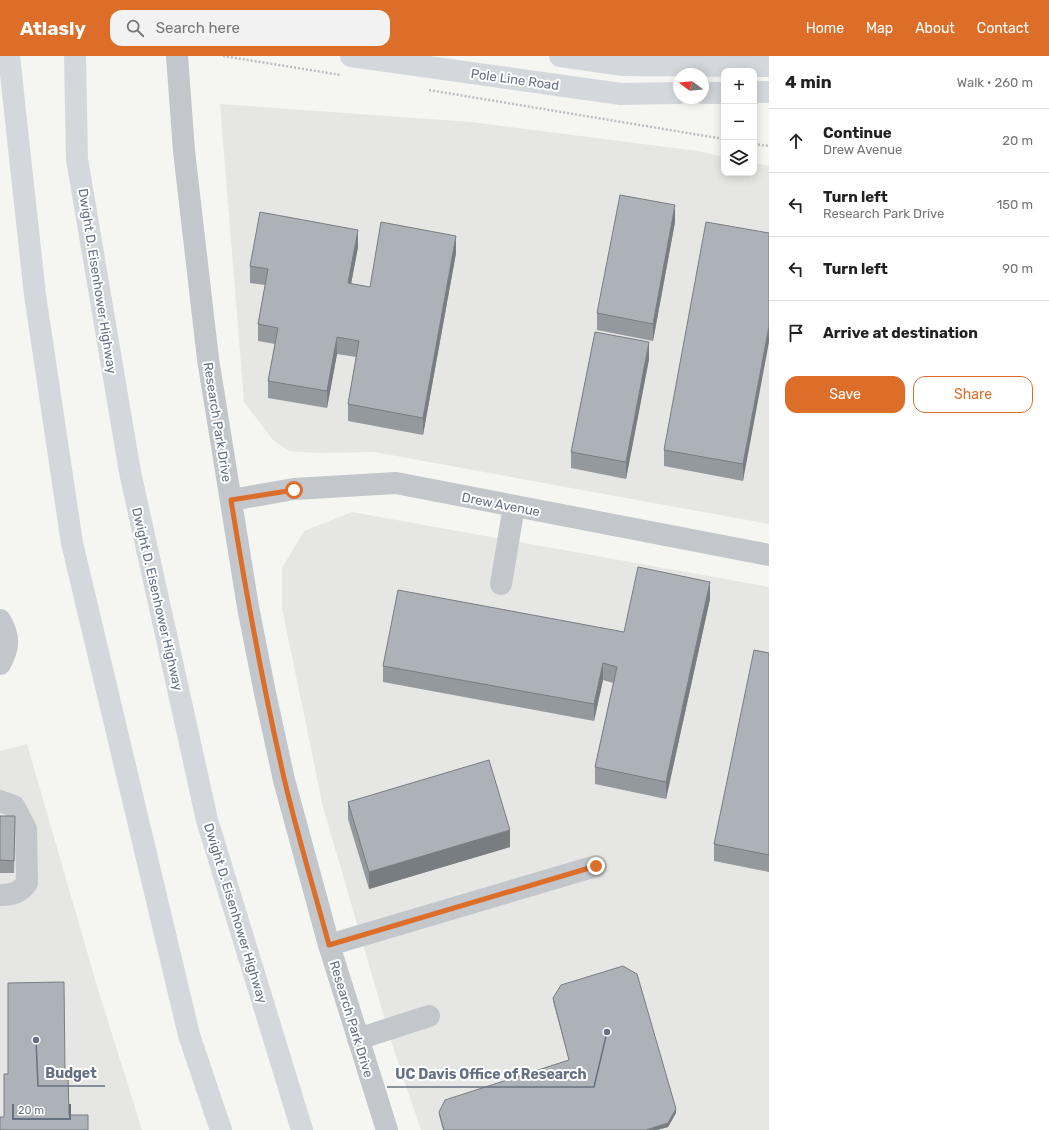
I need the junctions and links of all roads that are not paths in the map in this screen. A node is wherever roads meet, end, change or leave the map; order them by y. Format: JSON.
{"nodes":[{"id":1,"x":9,"y":56,"type":"edge"},
{"id":2,"x":75,"y":56,"type":"edge"},
{"id":3,"x":177,"y":56,"type":"edge"},
{"id":4,"x":560,"y":56,"type":"edge"},
{"id":5,"x":348,"y":66,"type":"edge"},
{"id":6,"x":769,"y":66,"type":"edge"},
{"id":7,"x":721,"y":92,"type":"edge"},
{"id":8,"x":757,"y":92,"type":"edge"},
{"id":9,"x":769,"y":92,"type":"edge"},
{"id":10,"x":673,"y":93,"type":"edge"},
{"id":11,"x":709,"y":93,"type":"edge"},
{"id":12,"x":231,"y":500,"type":"junction"},
{"id":13,"x":514,"y":506,"type":"junction"},
{"id":14,"x":769,"y":555,"type":"edge"},
{"id":15,"x":501,"y":584,"type":"dead end"},
{"id":16,"x":0,"y":620,"type":"edge"},
{"id":17,"x":0,"y":664,"type":"edge"},
{"id":18,"x":0,"y":801,"type":"edge"},
{"id":19,"x":596,"y":866,"type":"dead end"},
{"id":20,"x":0,"y":894,"type":"edge"},
{"id":21,"x":329,"y":945,"type":"junction"},
{"id":22,"x":429,"y":1016,"type":"dead end"},
{"id":23,"x":358,"y":1039,"type":"junction"},
{"id":24,"x":221,"y":1130,"type":"edge"},
{"id":25,"x":302,"y":1130,"type":"edge"},
{"id":26,"x":387,"y":1130,"type":"edge"}],
"edges":[{"from":1,"to":24,"type":"main road"},
{"from":2,"to":25,"type":"main road","name":"Dwight D. Eisenhower Highway"},
{"from":3,"to":12,"type":"street","name":"Research Park Drive"},
{"from":4,"to":6,"type":"main road"},
{"from":5,"to":10,"type":"main road","name":"Pole Line Road"},
{"from":7,"to":11,"type":"main road"},
{"from":8,"to":9,"type":"main road"},
{"from":12,"to":13,"type":"street","name":"Drew Avenue"},
{"from":12,"to":21,"type":"street","name":"Research Park Drive"},
{"from":13,"to":14,"type":"street","name":"Drew Avenue"},
{"from":13,"to":15,"type":"street"},
{"from":16,"to":17,"type":"street"},
{"from":18,"to":20,"type":"street"},
{"from":19,"to":21,"type":"street"},
{"from":21,"to":23,"type":"street","name":"Research Park Drive"},
{"from":22,"to":23,"type":"street"},
{"from":23,"to":26,"type":"street","name":"Research Park Drive"}]}
